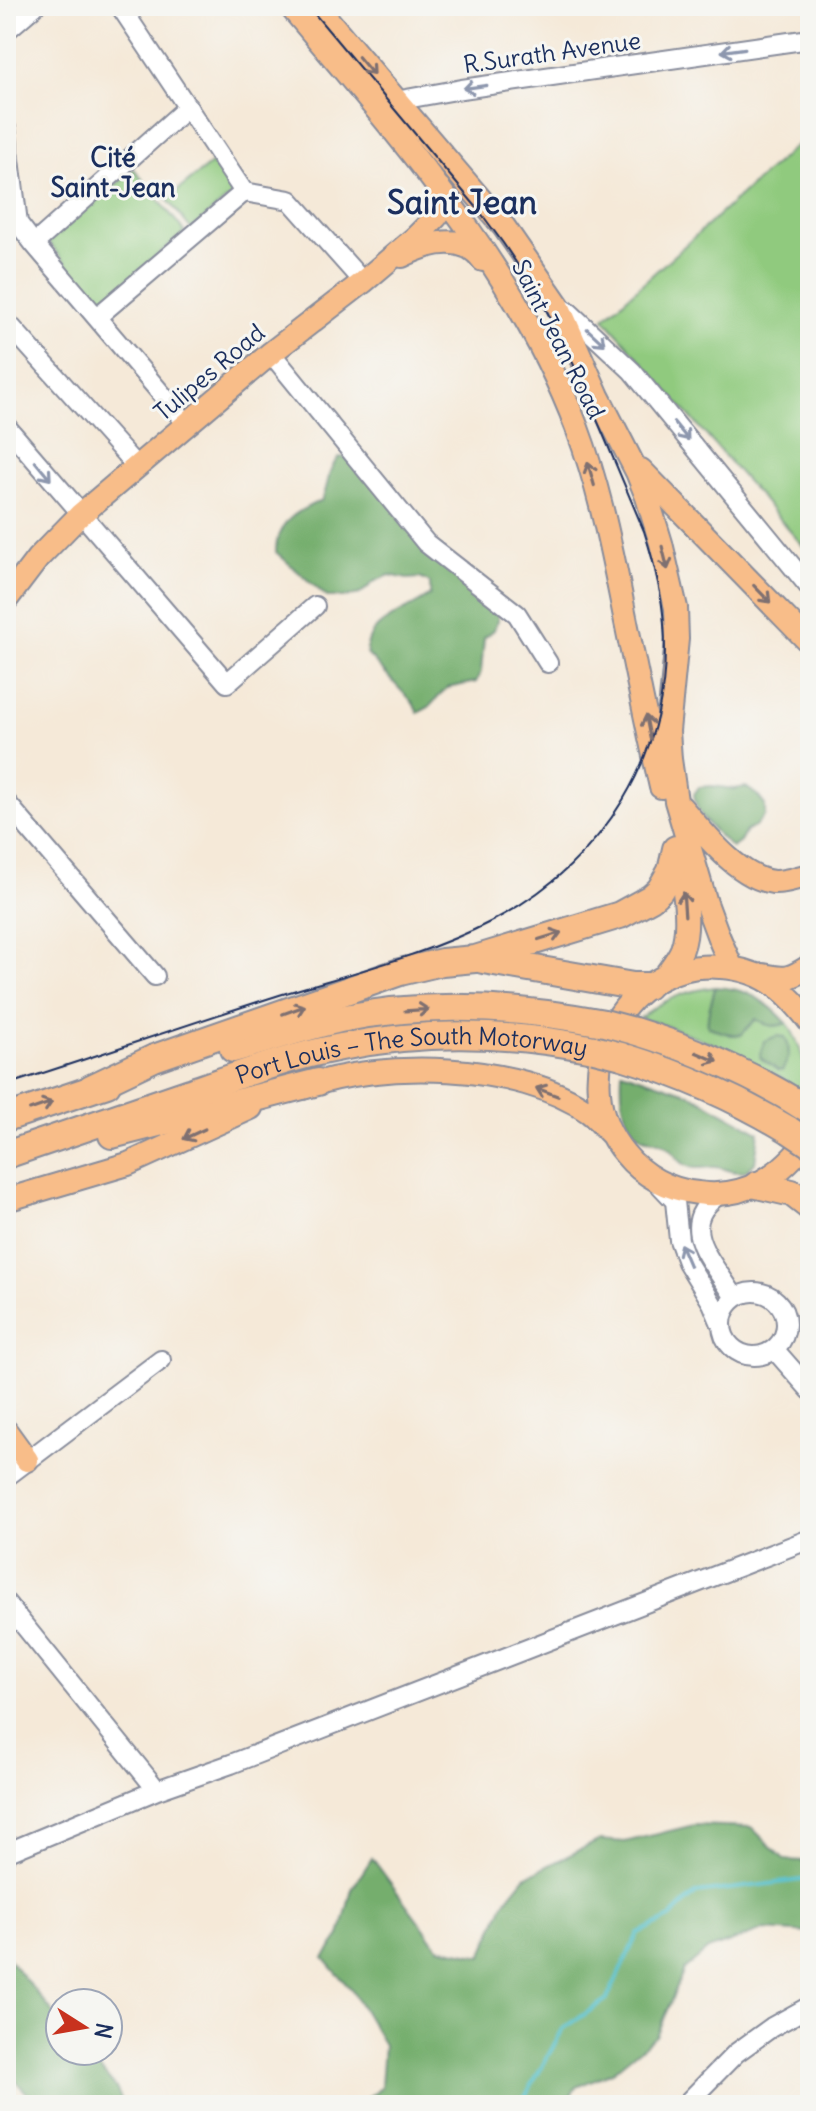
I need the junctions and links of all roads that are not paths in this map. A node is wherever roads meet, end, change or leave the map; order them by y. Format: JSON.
{"nodes":[{"id":1,"x":35,"y":6,"type":"edge"},
{"id":2,"x":120,"y":6,"type":"edge"},
{"id":3,"x":290,"y":6,"type":"edge"},
{"id":4,"x":316,"y":6,"type":"edge"},
{"id":5,"x":6,"y":31,"type":"edge"},
{"id":6,"x":810,"y":39,"type":"edge"},
{"id":7,"x":395,"y":101,"type":"junction"},
{"id":8,"x":188,"y":107,"type":"junction"},
{"id":9,"x":6,"y":128,"type":"edge"},
{"id":10,"x":439,"y":188,"type":"junction"},
{"id":11,"x":244,"y":192,"type":"junction"},
{"id":12,"x":34,"y":244,"type":"junction"},
{"id":13,"x":369,"y":278,"type":"junction"},
{"id":14,"x":507,"y":288,"type":"junction"},
{"id":15,"x":558,"y":305,"type":"junction"},
{"id":16,"x":97,"y":317,"type":"junction"},
{"id":17,"x":6,"y":321,"type":"edge"},
{"id":18,"x":271,"y":353,"type":"junction"},
{"id":19,"x":188,"y":425,"type":"junction"},
{"id":20,"x":6,"y":426,"type":"edge"},
{"id":21,"x":630,"y":458,"type":"junction"},
{"id":22,"x":137,"y":467,"type":"junction"},
{"id":23,"x":80,"y":515,"type":"junction"},
{"id":24,"x":810,"y":588,"type":"edge"},
{"id":25,"x":6,"y":600,"type":"edge"},
{"id":26,"x":315,"y":606,"type":"dead end"},
{"id":27,"x":810,"y":643,"type":"edge"},
{"id":28,"x":548,"y":663,"type":"dead end"},
{"id":29,"x":6,"y":802,"type":"edge"},
{"id":30,"x":670,"y":802,"type":"junction"},
{"id":31,"x":676,"y":849,"type":"junction"},
{"id":32,"x":810,"y":875,"type":"edge"},
{"id":33,"x":475,"y":959,"type":"junction"},
{"id":34,"x":810,"y":966,"type":"edge"},
{"id":35,"x":743,"y":971,"type":"junction"},
{"id":36,"x":155,"y":976,"type":"dead end"},
{"id":37,"x":656,"y":981,"type":"junction"},
{"id":38,"x":810,"y":1022,"type":"edge"},
{"id":39,"x":318,"y":1082,"type":"junction"},
{"id":40,"x":91,"y":1088,"type":"junction"},
{"id":41,"x":806,"y":1108,"type":"edge"},
{"id":42,"x":6,"y":1118,"type":"edge"},
{"id":43,"x":611,"y":1134,"type":"junction"},
{"id":44,"x":803,"y":1137,"type":"edge"},
{"id":45,"x":6,"y":1155,"type":"edge"},
{"id":46,"x":6,"y":1165,"type":"edge"},
{"id":47,"x":653,"y":1178,"type":"junction"},
{"id":48,"x":757,"y":1185,"type":"junction"},
{"id":49,"x":720,"y":1194,"type":"junction"},
{"id":50,"x":6,"y":1200,"type":"edge"},
{"id":51,"x":810,"y":1207,"type":"edge"},
{"id":52,"x":735,"y":1298,"type":"junction"},
{"id":53,"x":721,"y":1324,"type":"junction"},
{"id":54,"x":774,"y":1349,"type":"junction"},
{"id":55,"x":161,"y":1360,"type":"dead end"},
{"id":56,"x":810,"y":1390,"type":"edge"},
{"id":57,"x":6,"y":1431,"type":"edge"},
{"id":58,"x":27,"y":1460,"type":"junction"},
{"id":59,"x":6,"y":1477,"type":"edge"},
{"id":60,"x":810,"y":1539,"type":"edge"},
{"id":61,"x":6,"y":1603,"type":"edge"},
{"id":62,"x":157,"y":1790,"type":"junction"},
{"id":63,"x":6,"y":1853,"type":"edge"},
{"id":64,"x":810,"y":2006,"type":"edge"},
{"id":65,"x":685,"y":2105,"type":"edge"}],
"edges":[{"from":1,"to":5,"type":"street"},
{"from":2,"to":8,"type":"street"},
{"from":3,"to":10,"type":"main road","name":"Saint Jean Road"},
{"from":4,"to":7,"type":"main road","name":"Saint Jean Road","one_way":true},
{"from":6,"to":7,"type":"street","name":"R.Surath Avenue","one_way":true},
{"from":7,"to":15,"type":"main road","name":"Saint Jean Road"},
{"from":8,"to":11,"type":"street"},
{"from":8,"to":12,"type":"street"},
{"from":9,"to":12,"type":"street"},
{"from":10,"to":13,"type":"main road","name":"Tulipes Road"},
{"from":10,"to":14,"type":"main road","name":"Saint Jean Road"},
{"from":11,"to":13,"type":"street"},
{"from":11,"to":16,"type":"street"},
{"from":12,"to":16,"type":"street"},
{"from":13,"to":14,"type":"main road"},
{"from":13,"to":18,"type":"main road","name":"Tulipes Road"},
{"from":30,"to":14,"type":"main road","name":"Saint Jean Road","one_way":true},
{"from":15,"to":21,"type":"main road","name":"Saint Jean Road"},
{"from":15,"to":24,"type":"street","one_way":true},
{"from":16,"to":19,"type":"street"},
{"from":17,"to":22,"type":"street"},
{"from":18,"to":19,"type":"main road","name":"Tulipes Road"},
{"from":18,"to":28,"type":"street"},
{"from":19,"to":22,"type":"main road","name":"Tulipes Road"},
{"from":20,"to":23,"type":"street","one_way":true},
{"from":21,"to":27,"type":"main road","one_way":true},
{"from":21,"to":30,"type":"main road","one_way":true},
{"from":22,"to":23,"type":"main road","name":"Tulipes Road"},
{"from":23,"to":25,"type":"main road","name":"Tulipes Road"},
{"from":23,"to":26,"type":"street"},
{"from":29,"to":36,"type":"street"},
{"from":30,"to":31,"type":"main road"},
{"from":30,"to":32,"type":"main road"},
{"from":30,"to":35,"type":"main road"},
{"from":33,"to":31,"type":"highway","one_way":true},
{"from":37,"to":31,"type":"main road","one_way":true},
{"from":33,"to":37,"type":"highway"},
{"from":40,"to":33,"type":"highway","one_way":true},
{"from":34,"to":35,"type":"main road"},
{"from":35,"to":37,"type":"main road"},
{"from":35,"to":38,"type":"main road"},
{"from":37,"to":43,"type":"main road"},
{"from":43,"to":39,"type":"main road","one_way":true},
{"from":39,"to":46,"type":"highway"},
{"from":39,"to":50,"type":"main road","one_way":true},
{"from":40,"to":41,"type":"highway","name":"Port Louis – The South Motorway","one_way":true,"bridge":true},
{"from":42,"to":40,"type":"highway","name":"Port Louis – The South Motorway","one_way":true},
{"from":43,"to":47,"type":"main road"},
{"from":44,"to":45,"type":"highway","name":"Port Louis – The South Motorway","bridge":true},
{"from":44,"to":48,"type":"main road"},
{"from":47,"to":49,"type":"main road"},
{"from":53,"to":47,"type":"street","one_way":true},
{"from":48,"to":49,"type":"main road"},
{"from":48,"to":51,"type":"highway"},
{"from":49,"to":52,"type":"street"},
{"from":52,"to":53,"type":"street"},
{"from":52,"to":54,"type":"street"},
{"from":53,"to":54,"type":"street"},
{"from":54,"to":56,"type":"street"},
{"from":55,"to":58,"type":"street"},
{"from":57,"to":58,"type":"main road"},
{"from":58,"to":59,"type":"street"},
{"from":60,"to":62,"type":"street"},
{"from":61,"to":62,"type":"street"},
{"from":62,"to":63,"type":"street"},
{"from":64,"to":65,"type":"street"}]}
